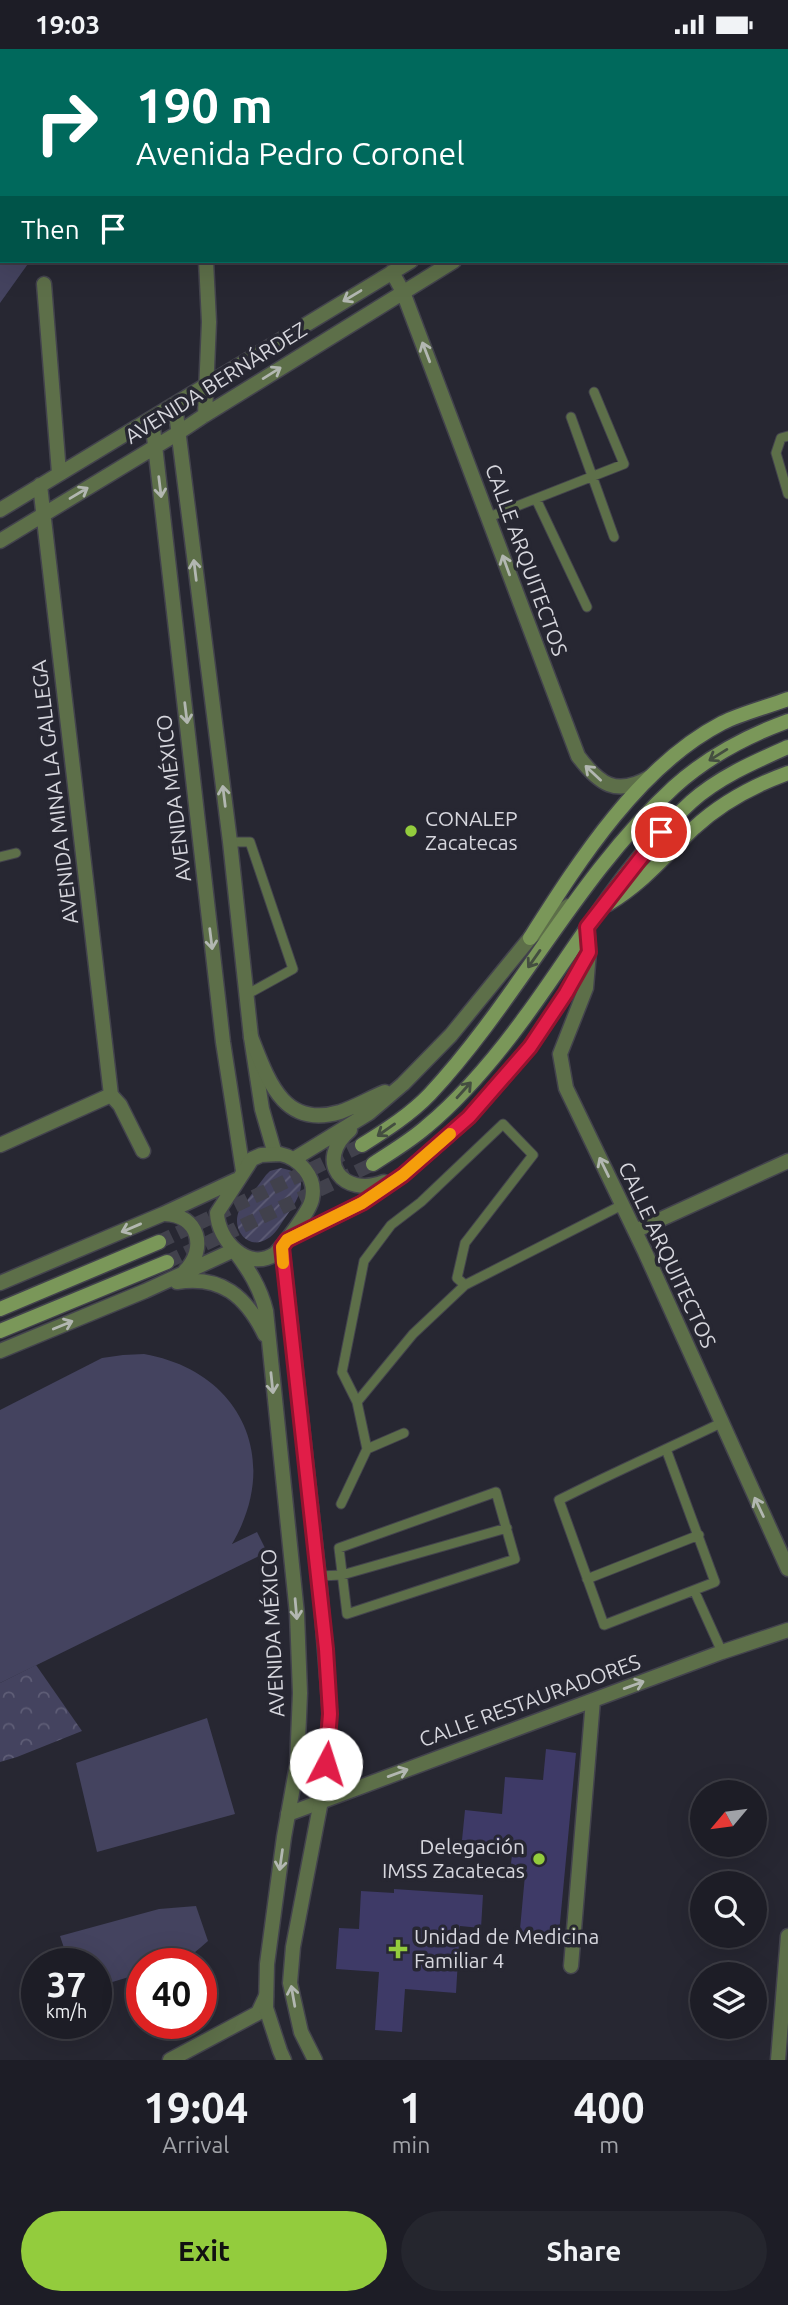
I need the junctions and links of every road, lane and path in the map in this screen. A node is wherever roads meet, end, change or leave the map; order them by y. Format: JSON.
{"nodes":[{"id":1,"x":206,"y":263,"type":"edge"},
{"id":2,"x":408,"y":263,"type":"edge"},
{"id":3,"x":451,"y":263,"type":"edge"},
{"id":4,"x":392,"y":272,"type":"junction"},
{"id":5,"x":44,"y":285,"type":"dead end"},
{"id":6,"x":403,"y":292,"type":"junction"},
{"id":7,"x":206,"y":384,"type":"junction"},
{"id":8,"x":594,"y":392,"type":"dead end"},
{"id":9,"x":175,"y":405,"type":"junction"},
{"id":10,"x":205,"y":415,"type":"junction"},
{"id":11,"x":571,"y":417,"type":"dead end"},
{"id":12,"x":152,"y":419,"type":"junction"},
{"id":13,"x":178,"y":433,"type":"junction"},
{"id":14,"x":788,"y":436,"type":"edge"},
{"id":15,"x":155,"y":446,"type":"junction"},
{"id":16,"x":59,"y":473,"type":"junction"},
{"id":17,"x":593,"y":476,"type":"junction"},
{"id":18,"x":40,"y":485,"type":"junction"},
{"id":19,"x":788,"y":493,"type":"edge"},
{"id":20,"x":536,"y":499,"type":"junction"},
{"id":21,"x":0,"y":510,"type":"edge"},
{"id":22,"x":43,"y":514,"type":"junction"},
{"id":23,"x":489,"y":517,"type":"junction"},
{"id":24,"x":614,"y":537,"type":"dead end"},
{"id":25,"x":0,"y":541,"type":"edge"},
{"id":26,"x":587,"y":607,"type":"dead end"},
{"id":27,"x":788,"y":699,"type":"edge"},
{"id":28,"x":783,"y":723,"type":"edge"},
{"id":29,"x":788,"y":747,"type":"edge"},
{"id":30,"x":788,"y":773,"type":"edge"},
{"id":31,"x":654,"y":774,"type":"junction"},
{"id":32,"x":230,"y":842,"type":"junction"},
{"id":33,"x":16,"y":853,"type":"dead end"},
{"id":34,"x":0,"y":857,"type":"edge"},
{"id":35,"x":575,"y":901,"type":"junction"},
{"id":36,"x":600,"y":908,"type":"junction"},
{"id":37,"x":587,"y":927,"type":"junction"},
{"id":38,"x":530,"y":938,"type":"junction"},
{"id":39,"x":589,"y":952,"type":"junction"},
{"id":40,"x":246,"y":995,"type":"junction"},
{"id":41,"x":251,"y":1037,"type":"junction"},
{"id":42,"x":402,"y":1084,"type":"junction"},
{"id":43,"x":111,"y":1095,"type":"junction"},
{"id":44,"x":369,"y":1112,"type":"junction"},
{"id":45,"x":0,"y":1145,"type":"edge"},
{"id":46,"x":362,"y":1145,"type":"tunnel mouth"},
{"id":47,"x":143,"y":1151,"type":"dead end"},
{"id":48,"x":275,"y":1154,"type":"junction"},
{"id":49,"x":293,"y":1159,"type":"junction"},
{"id":50,"x":788,"y":1161,"type":"edge"},
{"id":51,"x":373,"y":1164,"type":"tunnel mouth"},
{"id":52,"x":240,"y":1175,"type":"junction"},
{"id":53,"x":403,"y":1175,"type":"junction"},
{"id":54,"x":622,"y":1205,"type":"junction"},
{"id":55,"x":163,"y":1215,"type":"junction"},
{"id":56,"x":635,"y":1231,"type":"junction"},
{"id":57,"x":159,"y":1242,"type":"tunnel mouth"},
{"id":58,"x":284,"y":1243,"type":"junction"},
{"id":59,"x":234,"y":1250,"type":"junction"},
{"id":60,"x":167,"y":1262,"type":"tunnel mouth"},
{"id":61,"x":172,"y":1279,"type":"junction"},
{"id":62,"x":0,"y":1283,"type":"edge"},
{"id":63,"x":465,"y":1285,"type":"junction"},
{"id":64,"x":145,"y":1291,"type":"junction"},
{"id":65,"x":0,"y":1309,"type":"edge"},
{"id":66,"x":0,"y":1331,"type":"edge"},
{"id":67,"x":268,"y":1342,"type":"junction"},
{"id":68,"x":0,"y":1351,"type":"edge"},
{"id":69,"x":357,"y":1402,"type":"junction"},
{"id":70,"x":720,"y":1423,"type":"junction"},
{"id":71,"x":404,"y":1433,"type":"dead end"},
{"id":72,"x":367,"y":1449,"type":"junction"},
{"id":73,"x":666,"y":1449,"type":"junction"},
{"id":74,"x":341,"y":1504,"type":"dead end"},
{"id":75,"x":507,"y":1528,"type":"junction"},
{"id":76,"x":699,"y":1535,"type":"junction"},
{"id":77,"x":788,"y":1569,"type":"edge"},
{"id":78,"x":319,"y":1576,"type":"junction"},
{"id":79,"x":342,"y":1576,"type":"junction"},
{"id":80,"x":587,"y":1579,"type":"junction"},
{"id":81,"x":694,"y":1590,"type":"junction"},
{"id":82,"x":788,"y":1630,"type":"edge"},
{"id":83,"x":722,"y":1652,"type":"junction"},
{"id":84,"x":593,"y":1700,"type":"junction"},
{"id":85,"x":321,"y":1801,"type":"junction"},
{"id":86,"x":288,"y":1814,"type":"junction"},
{"id":87,"x":788,"y":1936,"type":"edge"},
{"id":88,"x":572,"y":1966,"type":"dead end"},
{"id":89,"x":267,"y":1996,"type":"junction"},
{"id":90,"x":781,"y":2027,"type":"junction"},
{"id":91,"x":788,"y":2045,"type":"edge"},
{"id":92,"x":170,"y":2060,"type":"edge"},
{"id":93,"x":284,"y":2060,"type":"edge"},
{"id":94,"x":315,"y":2060,"type":"edge"},
{"id":95,"x":778,"y":2060,"type":"edge"}],
"edges":[{"from":1,"to":7,"type":"street"},
{"from":2,"to":4,"type":"street","name":"AVENIDA BERNÁRDEZ"},
{"from":3,"to":6,"type":"street","name":"AVENIDA BERNÁRDEZ"},
{"from":4,"to":6,"type":"street","name":"CALLE ARQUITECTOS"},
{"from":4,"to":7,"type":"street","name":"AVENIDA BERNÁRDEZ","one_way":true},
{"from":5,"to":16,"type":"street"},
{"from":10,"to":6,"type":"street","name":"AVENIDA BERNÁRDEZ","one_way":true},
{"from":23,"to":6,"type":"street","name":"CALLE ARQUITECTOS","one_way":true},
{"from":7,"to":9,"type":"street","name":"AVENIDA BERNÁRDEZ"},
{"from":7,"to":10,"type":"street"},
{"from":8,"to":17,"type":"lane"},
{"from":9,"to":12,"type":"street","name":"AVENIDA BERNÁRDEZ"},
{"from":9,"to":13,"type":"street"},
{"from":10,"to":13,"type":"street","name":"AVENIDA BERNÁRDEZ"},
{"from":11,"to":17,"type":"lane"},
{"from":12,"to":15,"type":"street","name":"AVENIDA MÉXICO"},
{"from":12,"to":16,"type":"street","name":"AVENIDA BERNÁRDEZ"},
{"from":13,"to":15,"type":"street","name":"AVENIDA BERNÁRDEZ"},
{"from":32,"to":13,"type":"street","one_way":true},
{"from":14,"to":19,"type":"lane"},
{"from":22,"to":15,"type":"street","name":"AVENIDA BERNÁRDEZ","one_way":true},
{"from":15,"to":52,"type":"street","name":"AVENIDA MÉXICO","one_way":true},
{"from":16,"to":18,"type":"street","name":"AVENIDA BERNÁRDEZ"},
{"from":17,"to":20,"type":"lane"},
{"from":17,"to":24,"type":"lane"},
{"from":18,"to":21,"type":"street","name":"AVENIDA BERNÁRDEZ"},
{"from":18,"to":22,"type":"street","name":"AVENIDA MINA LA GALLEGA"},
{"from":20,"to":23,"type":"lane"},
{"from":20,"to":26,"type":"lane"},
{"from":22,"to":25,"type":"street","name":"AVENIDA BERNÁRDEZ"},
{"from":22,"to":43,"type":"street","name":"AVENIDA MINA LA GALLEGA"},
{"from":31,"to":23,"type":"street","name":"CALLE ARQUITECTOS","one_way":true},
{"from":27,"to":31,"type":"main road"},
{"from":28,"to":35,"type":"main road","one_way":true},
{"from":29,"to":36,"type":"main road"},
{"from":30,"to":36,"type":"main road"},
{"from":31,"to":38,"type":"main road"},
{"from":32,"to":40,"type":"street"},
{"from":32,"to":40,"type":"lane"},
{"from":33,"to":34,"type":"lane"},
{"from":35,"to":38,"type":"street"},
{"from":35,"to":46,"type":"main road","one_way":true},
{"from":36,"to":37,"type":"main road"},
{"from":37,"to":39,"type":"street","name":"CALLE ARQUITECTOS"},
{"from":51,"to":37,"type":"main road","one_way":true},
{"from":38,"to":42,"type":"street"},
{"from":39,"to":53,"type":"street"},
{"from":54,"to":39,"type":"street","name":"CALLE ARQUITECTOS","one_way":true},
{"from":40,"to":41,"type":"street"},
{"from":41,"to":42,"type":"street"},
{"from":41,"to":48,"type":"street"},
{"from":42,"to":44,"type":"street"},
{"from":43,"to":45,"type":"street"},
{"from":43,"to":47,"type":"street"},
{"from":44,"to":49,"type":"street"},
{"from":44,"to":53,"type":"street"},
{"from":48,"to":49,"type":"street"},
{"from":48,"to":52,"type":"street"},
{"from":49,"to":58,"type":"street"},
{"from":50,"to":56,"type":"street"},
{"from":52,"to":55,"type":"street"},
{"from":52,"to":59,"type":"street"},
{"from":53,"to":58,"type":"street"},
{"from":54,"to":56,"type":"street","name":"CALLE ARQUITECTOS"},
{"from":54,"to":63,"type":"lane"},
{"from":55,"to":61,"type":"street"},
{"from":55,"to":62,"type":"street","one_way":true},
{"from":56,"to":70,"type":"street","name":"CALLE ARQUITECTOS"},
{"from":57,"to":65,"type":"main road"},
{"from":58,"to":59,"type":"street"},
{"from":58,"to":78,"type":"street"},
{"from":59,"to":61,"type":"street"},
{"from":59,"to":67,"type":"street","name":"AVENIDA MÉXICO"},
{"from":60,"to":66,"type":"main road"},
{"from":61,"to":64,"type":"street"},
{"from":63,"to":69,"type":"lane"},
{"from":63,"to":69,"type":"lane"},
{"from":64,"to":67,"type":"street"},
{"from":68,"to":64,"type":"street","one_way":true},
{"from":67,"to":86,"type":"street","name":"AVENIDA MÉXICO","one_way":true},
{"from":69,"to":72,"type":"lane"},
{"from":70,"to":73,"type":"lane"},
{"from":77,"to":70,"type":"street","name":"CALLE ARQUITECTOS","one_way":true},
{"from":71,"to":72,"type":"lane"},
{"from":72,"to":74,"type":"lane"},
{"from":73,"to":76,"type":"lane"},
{"from":73,"to":80,"type":"lane"},
{"from":75,"to":79,"type":"lane"},
{"from":75,"to":79,"type":"lane"},
{"from":75,"to":79,"type":"lane"},
{"from":76,"to":80,"type":"lane"},
{"from":76,"to":81,"type":"lane"},
{"from":78,"to":79,"type":"lane"},
{"from":78,"to":85,"type":"street"},
{"from":80,"to":81,"type":"lane"},
{"from":81,"to":83,"type":"lane"},
{"from":82,"to":83,"type":"street","name":"CALLE RESTAURADORES"},
{"from":84,"to":83,"type":"street","name":"CALLE RESTAURADORES","one_way":true},
{"from":85,"to":84,"type":"street","name":"CALLE RESTAURADORES","one_way":true},
{"from":84,"to":88,"type":"street"},
{"from":85,"to":86,"type":"street","name":"CALLE RESTAURADORES"},
{"from":94,"to":85,"type":"street","one_way":true},
{"from":86,"to":89,"type":"street","name":"AVENIDA MÉXICO","one_way":true},
{"from":87,"to":90,"type":"street"},
{"from":89,"to":92,"type":"street"},
{"from":89,"to":93,"type":"street","name":"AVENIDA MÉXICO"},
{"from":90,"to":91,"type":"street"},
{"from":90,"to":95,"type":"street"}]}
